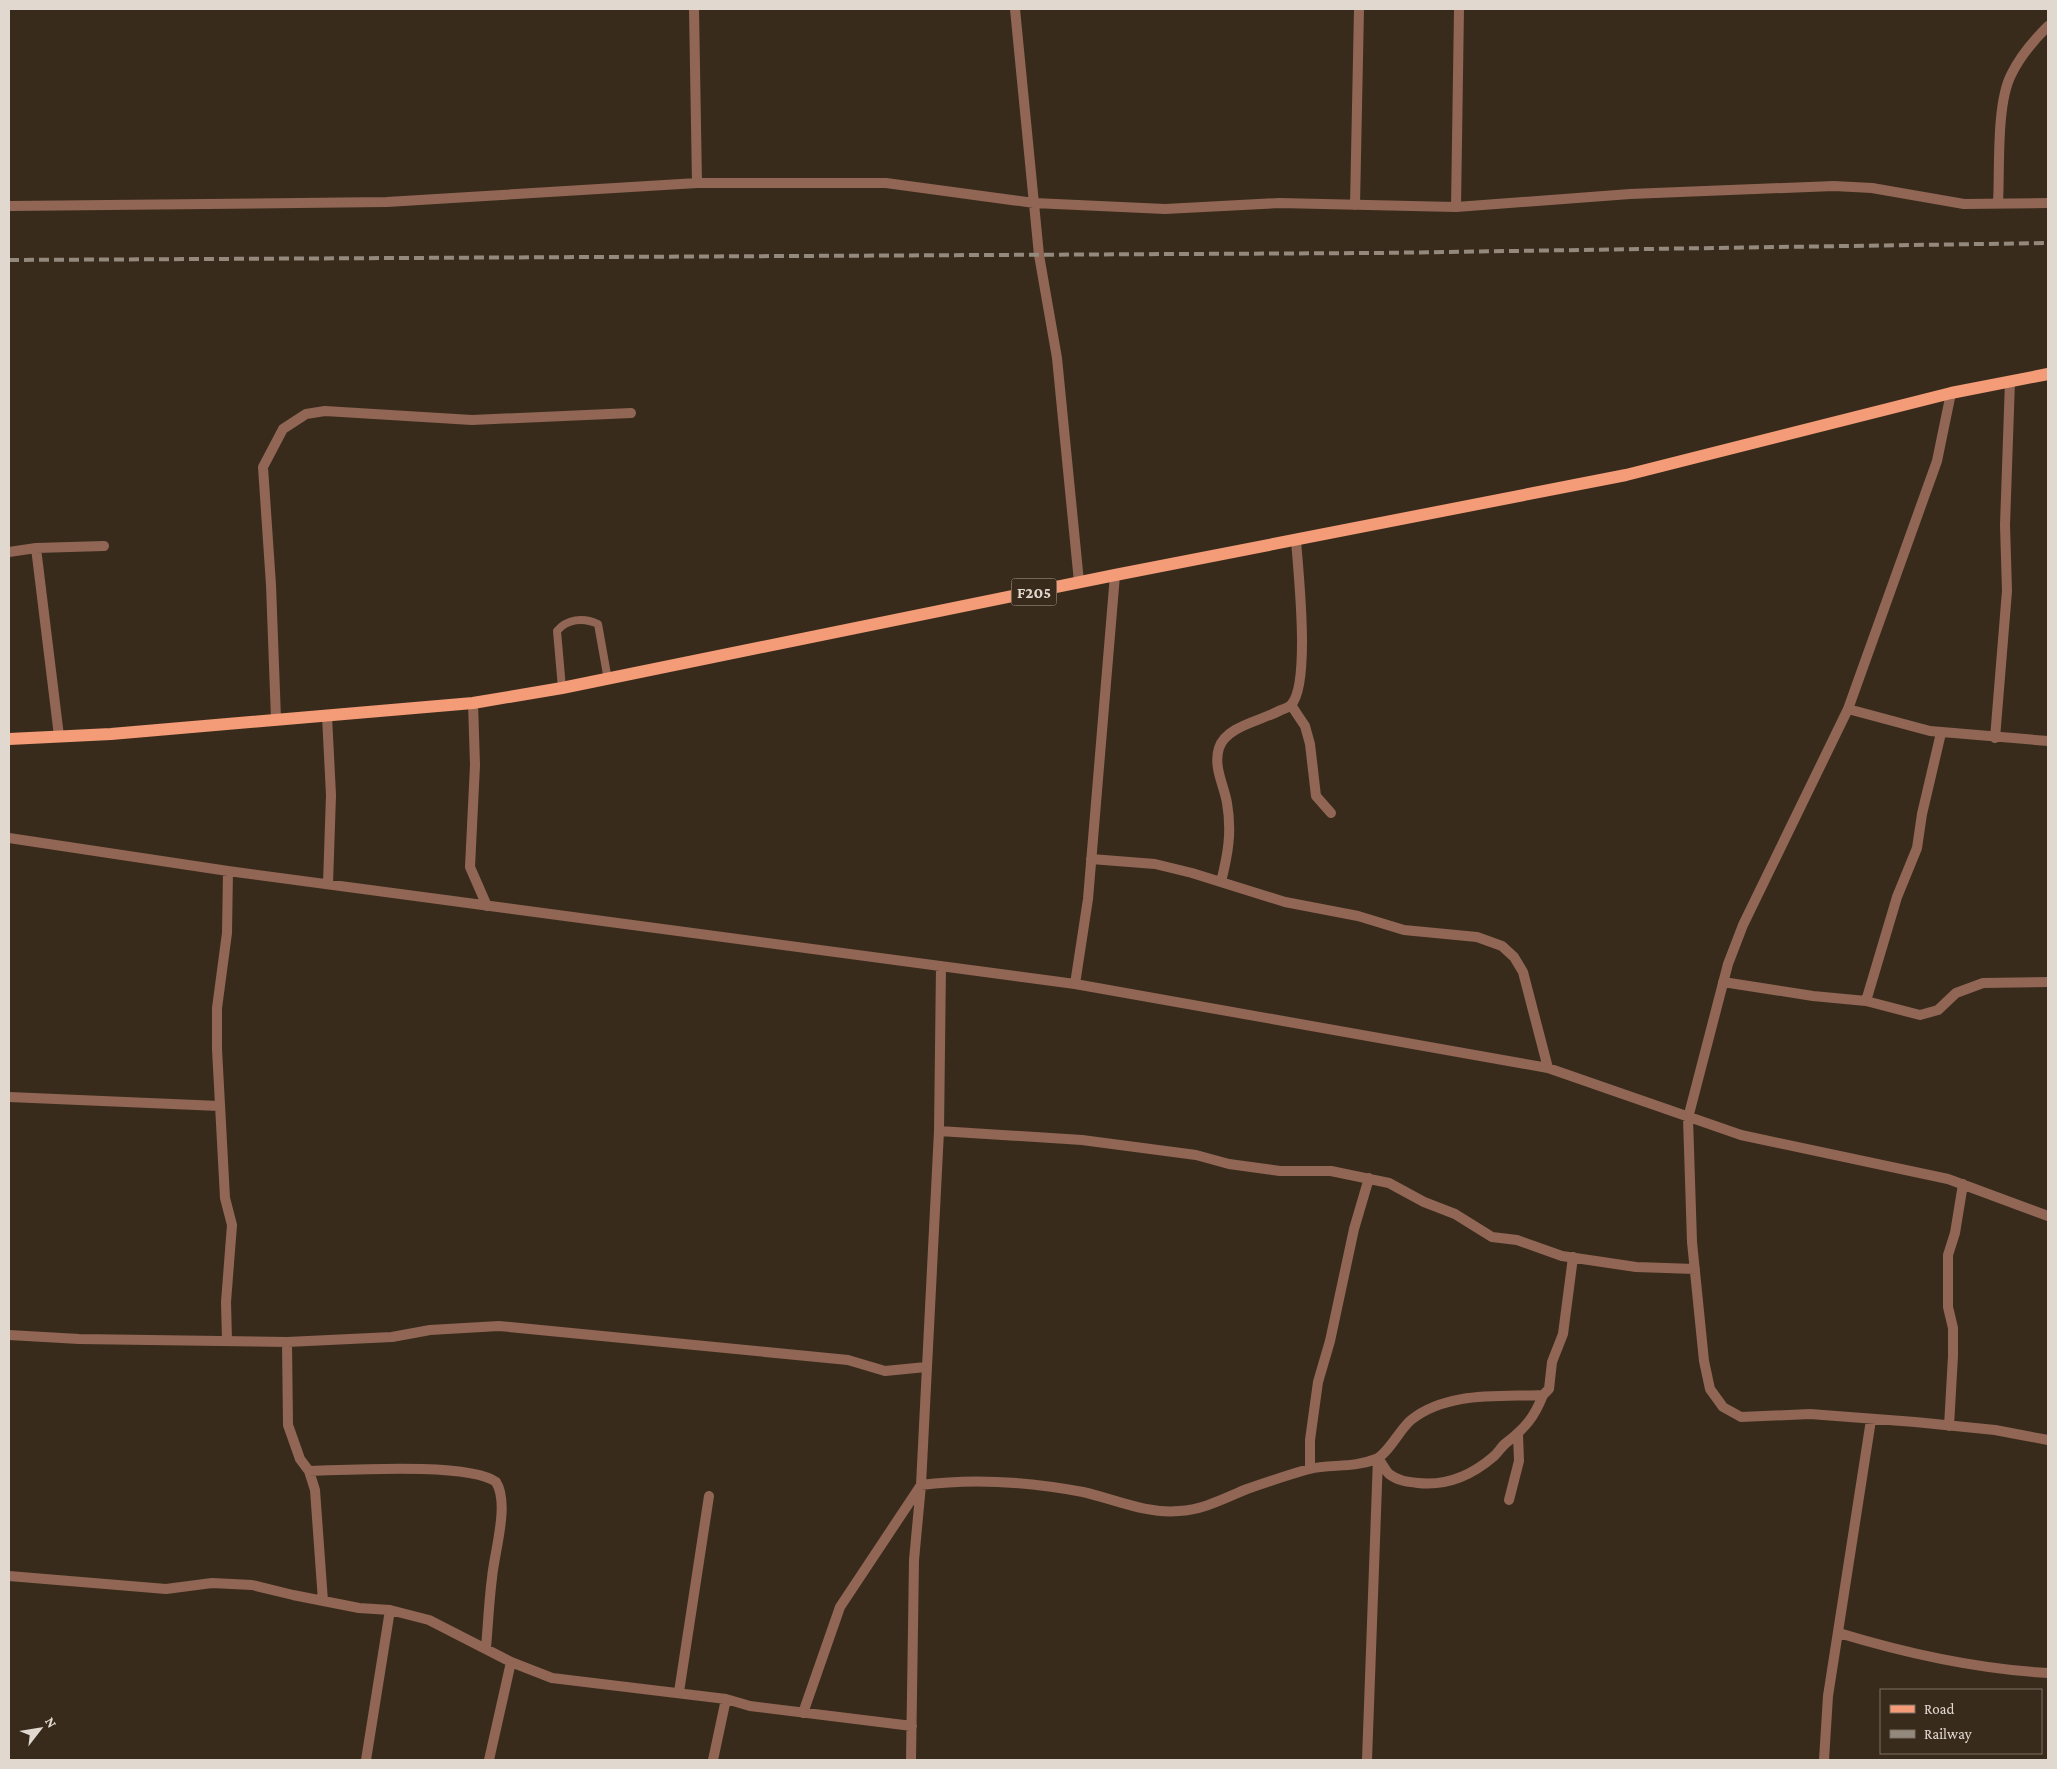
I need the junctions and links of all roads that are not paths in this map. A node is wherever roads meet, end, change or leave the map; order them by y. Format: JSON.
{"nodes":[{"id":1,"x":694,"y":9,"type":"edge"},
{"id":2,"x":1014,"y":9,"type":"edge"},
{"id":3,"x":1359,"y":9,"type":"edge"},
{"id":4,"x":1459,"y":9,"type":"edge"},
{"id":5,"x":2048,"y":26,"type":"edge"},
{"id":6,"x":697,"y":183,"type":"junction"},
{"id":7,"x":1034,"y":203,"type":"junction"},
{"id":8,"x":1998,"y":203,"type":"junction"},
{"id":9,"x":2048,"y":203,"type":"edge"},
{"id":10,"x":1355,"y":205,"type":"junction"},
{"id":11,"x":9,"y":206,"type":"edge"},
{"id":12,"x":1456,"y":207,"type":"junction"},
{"id":13,"x":2048,"y":374,"type":"edge"},
{"id":14,"x":2010,"y":382,"type":"junction"},
{"id":15,"x":1951,"y":393,"type":"junction"},
{"id":16,"x":631,"y":413,"type":"dead end"},
{"id":17,"x":1296,"y":540,"type":"junction"},
{"id":18,"x":104,"y":546,"type":"dead end"},
{"id":19,"x":36,"y":548,"type":"junction"},
{"id":20,"x":9,"y":552,"type":"edge"},
{"id":21,"x":1115,"y":575,"type":"junction"},
{"id":22,"x":1080,"y":582,"type":"junction"},
{"id":23,"x":608,"y":680,"type":"junction"},
{"id":24,"x":562,"y":688,"type":"junction"},
{"id":25,"x":473,"y":704,"type":"junction"},
{"id":26,"x":1291,"y":705,"type":"junction"},
{"id":27,"x":1848,"y":709,"type":"junction"},
{"id":28,"x":326,"y":716,"type":"junction"},
{"id":29,"x":276,"y":718,"type":"junction"},
{"id":30,"x":1941,"y":732,"type":"junction"},
{"id":31,"x":59,"y":736,"type":"junction"},
{"id":32,"x":1995,"y":738,"type":"junction"},
{"id":33,"x":9,"y":739,"type":"edge"},
{"id":34,"x":2048,"y":741,"type":"edge"},
{"id":35,"x":1331,"y":813,"type":"dead end"},
{"id":36,"x":9,"y":838,"type":"edge"},
{"id":37,"x":1092,"y":859,"type":"junction"},
{"id":38,"x":228,"y":871,"type":"junction"},
{"id":39,"x":1221,"y":882,"type":"junction"},
{"id":40,"x":328,"y":884,"type":"junction"},
{"id":41,"x":487,"y":906,"type":"junction"},
{"id":42,"x":941,"y":966,"type":"junction"},
{"id":43,"x":1723,"y":982,"type":"junction"},
{"id":44,"x":2048,"y":982,"type":"edge"},
{"id":45,"x":1076,"y":984,"type":"junction"},
{"id":46,"x":1866,"y":1001,"type":"junction"},
{"id":47,"x":1548,"y":1068,"type":"junction"},
{"id":48,"x":9,"y":1097,"type":"edge"},
{"id":49,"x":218,"y":1106,"type":"junction"},
{"id":50,"x":1688,"y":1118,"type":"junction"},
{"id":51,"x":939,"y":1131,"type":"junction"},
{"id":52,"x":1369,"y":1178,"type":"junction"},
{"id":53,"x":1963,"y":1184,"type":"junction"},
{"id":54,"x":2048,"y":1216,"type":"edge"},
{"id":55,"x":1573,"y":1258,"type":"junction"},
{"id":56,"x":1695,"y":1269,"type":"junction"},
{"id":57,"x":9,"y":1335,"type":"edge"},
{"id":58,"x":227,"y":1340,"type":"junction"},
{"id":59,"x":287,"y":1342,"type":"junction"},
{"id":60,"x":926,"y":1368,"type":"junction"},
{"id":61,"x":1543,"y":1395,"type":"junction"},
{"id":62,"x":1871,"y":1420,"type":"junction"},
{"id":63,"x":1949,"y":1426,"type":"junction"},
{"id":64,"x":1518,"y":1434,"type":"junction"},
{"id":65,"x":2048,"y":1440,"type":"edge"},
{"id":66,"x":1378,"y":1458,"type":"junction"},
{"id":67,"x":1310,"y":1469,"type":"junction"},
{"id":68,"x":310,"y":1471,"type":"junction"},
{"id":69,"x":921,"y":1485,"type":"junction"},
{"id":70,"x":708,"y":1496,"type":"dead end"},
{"id":71,"x":1509,"y":1500,"type":"dead end"},
{"id":72,"x":9,"y":1576,"type":"edge"},
{"id":73,"x":323,"y":1601,"type":"junction"},
{"id":74,"x":390,"y":1610,"type":"junction"},
{"id":75,"x":1839,"y":1633,"type":"junction"},
{"id":76,"x":486,"y":1648,"type":"junction"},
{"id":77,"x":511,"y":1662,"type":"junction"},
{"id":78,"x":2048,"y":1673,"type":"edge"},
{"id":79,"x":680,"y":1692,"type":"junction"},
{"id":80,"x":726,"y":1699,"type":"junction"},
{"id":81,"x":803,"y":1713,"type":"junction"},
{"id":82,"x":912,"y":1726,"type":"junction"},
{"id":83,"x":913,"y":1759,"type":"edge"},
{"id":84,"x":366,"y":1760,"type":"edge"},
{"id":85,"x":489,"y":1760,"type":"edge"},
{"id":86,"x":713,"y":1760,"type":"edge"},
{"id":87,"x":1367,"y":1760,"type":"edge"},
{"id":88,"x":1824,"y":1760,"type":"edge"}],
"edges":[{"from":1,"to":6,"type":"street"},
{"from":2,"to":7,"type":"street"},
{"from":3,"to":10,"type":"street"},
{"from":4,"to":12,"type":"street"},
{"from":5,"to":8,"type":"street"},
{"from":6,"to":7,"type":"street"},
{"from":6,"to":11,"type":"street"},
{"from":7,"to":10,"type":"street"},
{"from":7,"to":22,"type":"street"},
{"from":8,"to":9,"type":"street"},
{"from":8,"to":12,"type":"street"},
{"from":10,"to":12,"type":"street"},
{"from":13,"to":14,"type":"main road","number":"F205"},
{"from":14,"to":15,"type":"main road","number":"F205"},
{"from":14,"to":32,"type":"street"},
{"from":15,"to":17,"type":"main road","number":"F205"},
{"from":15,"to":27,"type":"street"},
{"from":16,"to":29,"type":"street"},
{"from":17,"to":21,"type":"main road","number":"F205"},
{"from":17,"to":26,"type":"street"},
{"from":18,"to":19,"type":"street"},
{"from":19,"to":20,"type":"street"},
{"from":19,"to":31,"type":"street"},
{"from":21,"to":22,"type":"main road","number":"F205"},
{"from":21,"to":37,"type":"street"},
{"from":22,"to":23,"type":"main road","number":"F205"},
{"from":23,"to":24,"type":"main road","number":"F205"},
{"from":23,"to":24,"type":"lane"},
{"from":24,"to":25,"type":"main road","number":"F205"},
{"from":25,"to":28,"type":"main road","number":"F205"},
{"from":25,"to":41,"type":"street"},
{"from":26,"to":35,"type":"street"},
{"from":26,"to":39,"type":"street"},
{"from":27,"to":30,"type":"street"},
{"from":27,"to":43,"type":"street"},
{"from":28,"to":29,"type":"main road","number":"F205"},
{"from":28,"to":40,"type":"street"},
{"from":29,"to":31,"type":"main road","number":"F205"},
{"from":30,"to":32,"type":"street"},
{"from":30,"to":46,"type":"street"},
{"from":31,"to":33,"type":"main road","number":"F205"},
{"from":32,"to":34,"type":"street"},
{"from":36,"to":38,"type":"street"},
{"from":37,"to":39,"type":"street"},
{"from":37,"to":45,"type":"street"},
{"from":38,"to":40,"type":"street"},
{"from":38,"to":49,"type":"street"},
{"from":39,"to":47,"type":"street"},
{"from":40,"to":41,"type":"street"},
{"from":41,"to":42,"type":"street"},
{"from":42,"to":45,"type":"street"},
{"from":42,"to":51,"type":"street"},
{"from":43,"to":46,"type":"street"},
{"from":43,"to":50,"type":"street"},
{"from":44,"to":46,"type":"street"},
{"from":45,"to":47,"type":"street"},
{"from":47,"to":50,"type":"street"},
{"from":48,"to":49,"type":"street"},
{"from":49,"to":58,"type":"street"},
{"from":50,"to":53,"type":"street"},
{"from":50,"to":56,"type":"street"},
{"from":51,"to":52,"type":"street"},
{"from":51,"to":60,"type":"street"},
{"from":52,"to":55,"type":"street"},
{"from":52,"to":67,"type":"street"},
{"from":53,"to":54,"type":"street"},
{"from":53,"to":63,"type":"street"},
{"from":55,"to":56,"type":"street"},
{"from":55,"to":61,"type":"street"},
{"from":56,"to":62,"type":"street"},
{"from":57,"to":58,"type":"street"},
{"from":58,"to":59,"type":"street"},
{"from":59,"to":60,"type":"street"},
{"from":59,"to":68,"type":"street"},
{"from":60,"to":69,"type":"street"},
{"from":61,"to":64,"type":"street"},
{"from":61,"to":66,"type":"street"},
{"from":62,"to":63,"type":"street"},
{"from":62,"to":75,"type":"street"},
{"from":63,"to":65,"type":"street"},
{"from":64,"to":66,"type":"street"},
{"from":64,"to":71,"type":"street"},
{"from":66,"to":67,"type":"street"},
{"from":66,"to":87,"type":"street"},
{"from":67,"to":69,"type":"street"},
{"from":68,"to":73,"type":"street"},
{"from":68,"to":76,"type":"street"},
{"from":69,"to":81,"type":"street"},
{"from":69,"to":82,"type":"street"},
{"from":70,"to":79,"type":"street"},
{"from":72,"to":73,"type":"street"},
{"from":73,"to":74,"type":"street"},
{"from":74,"to":76,"type":"street"},
{"from":74,"to":84,"type":"street"},
{"from":75,"to":78,"type":"street"},
{"from":75,"to":88,"type":"street"},
{"from":76,"to":77,"type":"street"},
{"from":77,"to":79,"type":"street"},
{"from":77,"to":85,"type":"street"},
{"from":79,"to":80,"type":"street"},
{"from":80,"to":81,"type":"street"},
{"from":80,"to":86,"type":"street"},
{"from":81,"to":82,"type":"street"},
{"from":82,"to":83,"type":"street"}]}
